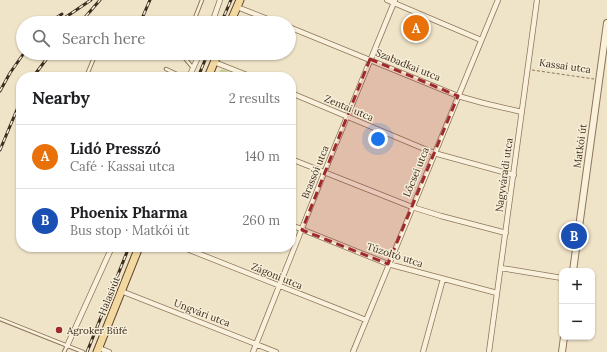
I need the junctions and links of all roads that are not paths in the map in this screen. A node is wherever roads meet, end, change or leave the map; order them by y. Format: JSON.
{"nodes":[{"id":1,"x":202,"y":0,"type":"edge"},
{"id":2,"x":220,"y":0,"type":"edge"},
{"id":3,"x":387,"y":0,"type":"edge"},
{"id":4,"x":498,"y":0,"type":"edge"},
{"id":5,"x":537,"y":0,"type":"edge"},
{"id":6,"x":394,"y":1,"type":"edge"},
{"id":7,"x":238,"y":3,"type":"edge"},
{"id":8,"x":196,"y":16,"type":"edge"},
{"id":9,"x":214,"y":16,"type":"edge"},
{"id":10,"x":233,"y":16,"type":"edge"},
{"id":11,"x":264,"y":16,"type":"edge"},
{"id":12,"x":607,"y":23,"type":"edge"},
{"id":13,"x":296,"y":30,"type":"edge"},
{"id":14,"x":481,"y":40,"type":"junction"},
{"id":15,"x":370,"y":59,"type":"junction"},
{"id":16,"x":93,"y":60,"type":"edge"},
{"id":17,"x":187,"y":60,"type":"edge"},
{"id":18,"x":197,"y":60,"type":"edge"},
{"id":19,"x":214,"y":62,"type":"joint"},
{"id":20,"x":193,"y":68,"type":"junction"},
{"id":21,"x":166,"y":69,"type":"dead end"},
{"id":22,"x":88,"y":72,"type":"edge"},
{"id":23,"x":172,"y":72,"type":"edge"},
{"id":24,"x":191,"y":72,"type":"edge"},
{"id":25,"x":210,"y":72,"type":"edge"},
{"id":26,"x":239,"y":72,"type":"edge"},
{"id":27,"x":458,"y":96,"type":"junction"},
{"id":28,"x":296,"y":97,"type":"edge"},
{"id":29,"x":522,"y":112,"type":"junction"},
{"id":30,"x":347,"y":116,"type":"junction"},
{"id":31,"x":434,"y":153,"type":"junction"},
{"id":32,"x":296,"y":161,"type":"edge"},
{"id":33,"x":324,"y":173,"type":"junction"},
{"id":34,"x":514,"y":175,"type":"junction"},
{"id":35,"x":412,"y":207,"type":"junction"},
{"id":36,"x":296,"y":227,"type":"edge"},
{"id":37,"x":302,"y":230,"type":"junction"},
{"id":38,"x":506,"y":233,"type":"junction"},
{"id":39,"x":296,"y":245,"type":"edge"},
{"id":40,"x":110,"y":252,"type":"edge"},
{"id":41,"x":137,"y":252,"type":"edge"},
{"id":42,"x":194,"y":252,"type":"edge"},
{"id":43,"x":293,"y":252,"type":"edge"},
{"id":44,"x":388,"y":264,"type":"junction"},
{"id":45,"x":501,"y":268,"type":"junction"},
{"id":46,"x":573,"y":268,"type":"edge"},
{"id":47,"x":559,"y":278,"type":"edge"},
{"id":48,"x":443,"y":279,"type":"junction"},
{"id":49,"x":279,"y":286,"type":"junction"},
{"id":50,"x":121,"y":291,"type":"junction"},
{"id":51,"x":497,"y":293,"type":"junction"},
{"id":52,"x":0,"y":319,"type":"edge"},
{"id":53,"x":366,"y":320,"type":"junction"},
{"id":54,"x":564,"y":340,"type":"edge"},
{"id":55,"x":256,"y":344,"type":"junction"},
{"id":56,"x":67,"y":346,"type":"junction"},
{"id":57,"x":73,"y":350,"type":"edge"},
{"id":58,"x":98,"y":350,"type":"edge"},
{"id":59,"x":64,"y":352,"type":"edge"},
{"id":60,"x":82,"y":352,"type":"edge"},
{"id":61,"x":109,"y":352,"type":"edge"},
{"id":62,"x":253,"y":352,"type":"edge"},
{"id":63,"x":276,"y":352,"type":"edge"},
{"id":64,"x":353,"y":352,"type":"edge"},
{"id":65,"x":423,"y":352,"type":"edge"},
{"id":66,"x":488,"y":352,"type":"edge"},
{"id":67,"x":562,"y":352,"type":"edge"}],
"edges":[{"from":1,"to":8,"type":"lane"},
{"from":2,"to":9,"type":"street"},
{"from":3,"to":6,"type":"street"},
{"from":4,"to":14,"type":"street","name":"Lőcsei utca"},
{"from":5,"to":29,"type":"street","name":"Nagyváradi utca"},
{"from":6,"to":14,"type":"street"},
{"from":6,"to":15,"type":"street","name":"Brassói utca"},
{"from":7,"to":10,"type":"main road"},
{"from":7,"to":11,"type":"street"},
{"from":12,"to":46,"type":"street","name":"Matkói út"},
{"from":13,"to":15,"type":"street","name":"Szabadkai utca"},
{"from":14,"to":27,"type":"street","name":"Lőcsei utca"},
{"from":15,"to":27,"type":"street","name":"Szabadkai utca"},
{"from":15,"to":30,"type":"street","name":"Brassói utca"},
{"from":16,"to":22,"type":"lane"},
{"from":17,"to":20,"type":"lane"},
{"from":18,"to":20,"type":"street"},
{"from":19,"to":25,"type":"main road"},
{"from":19,"to":26,"type":"street"},
{"from":20,"to":24,"type":"street"},
{"from":21,"to":23,"type":"lane"},
{"from":27,"to":29,"type":"street","name":"Szabadkai utca"},
{"from":27,"to":31,"type":"street","name":"Lőcsei utca"},
{"from":28,"to":30,"type":"street","name":"Zentai utca"},
{"from":29,"to":34,"type":"street","name":"Nagyváradi utca"},
{"from":30,"to":31,"type":"street","name":"Zentai utca"},
{"from":30,"to":33,"type":"street","name":"Brassói utca"},
{"from":31,"to":34,"type":"street","name":"Zentai utca"},
{"from":31,"to":35,"type":"street","name":"Lőcsei utca"},
{"from":32,"to":33,"type":"street"},
{"from":33,"to":35,"type":"street"},
{"from":33,"to":37,"type":"street","name":"Brassói utca"},
{"from":34,"to":38,"type":"street","name":"Nagyváradi utca"},
{"from":35,"to":38,"type":"street"},
{"from":35,"to":44,"type":"street","name":"Lőcsei utca"},
{"from":36,"to":37,"type":"street","name":"Tűzoltó utca"},
{"from":37,"to":39,"type":"street","name":"Brassói utca"},
{"from":37,"to":44,"type":"street","name":"Tűzoltó utca"},
{"from":38,"to":45,"type":"street","name":"Nagyváradi utca"},
{"from":40,"to":56,"type":"street"},
{"from":41,"to":50,"type":"main road","name":"Halasi út"},
{"from":42,"to":49,"type":"street","name":"Zágoni utca"},
{"from":43,"to":49,"type":"street","name":"Brassói utca"},
{"from":44,"to":48,"type":"street","name":"Tűzoltó utca"},
{"from":44,"to":53,"type":"street","name":"Lőcsei utca"},
{"from":45,"to":47,"type":"street"},
{"from":45,"to":51,"type":"street","name":"Nagyváradi utca"},
{"from":48,"to":51,"type":"street","name":"Tűzoltó utca"},
{"from":48,"to":65,"type":"street"},
{"from":49,"to":53,"type":"street","name":"Zágoni utca"},
{"from":49,"to":55,"type":"street","name":"Brassói utca"},
{"from":50,"to":55,"type":"street","name":"Ungvári utca"},
{"from":50,"to":58,"type":"main road","name":"Halasi út"},
{"from":51,"to":66,"type":"street","name":"Nagyváradi utca"},
{"from":52,"to":56,"type":"lane"},
{"from":53,"to":64,"type":"street","name":"Lőcsei utca"},
{"from":54,"to":67,"type":"street"},
{"from":55,"to":62,"type":"street","name":"Brassói utca"},
{"from":55,"to":63,"type":"street","name":"Ungvári utca"},
{"from":56,"to":57,"type":"lane"},
{"from":56,"to":59,"type":"lane"},
{"from":57,"to":60,"type":"lane"},
{"from":58,"to":61,"type":"street"}]}
